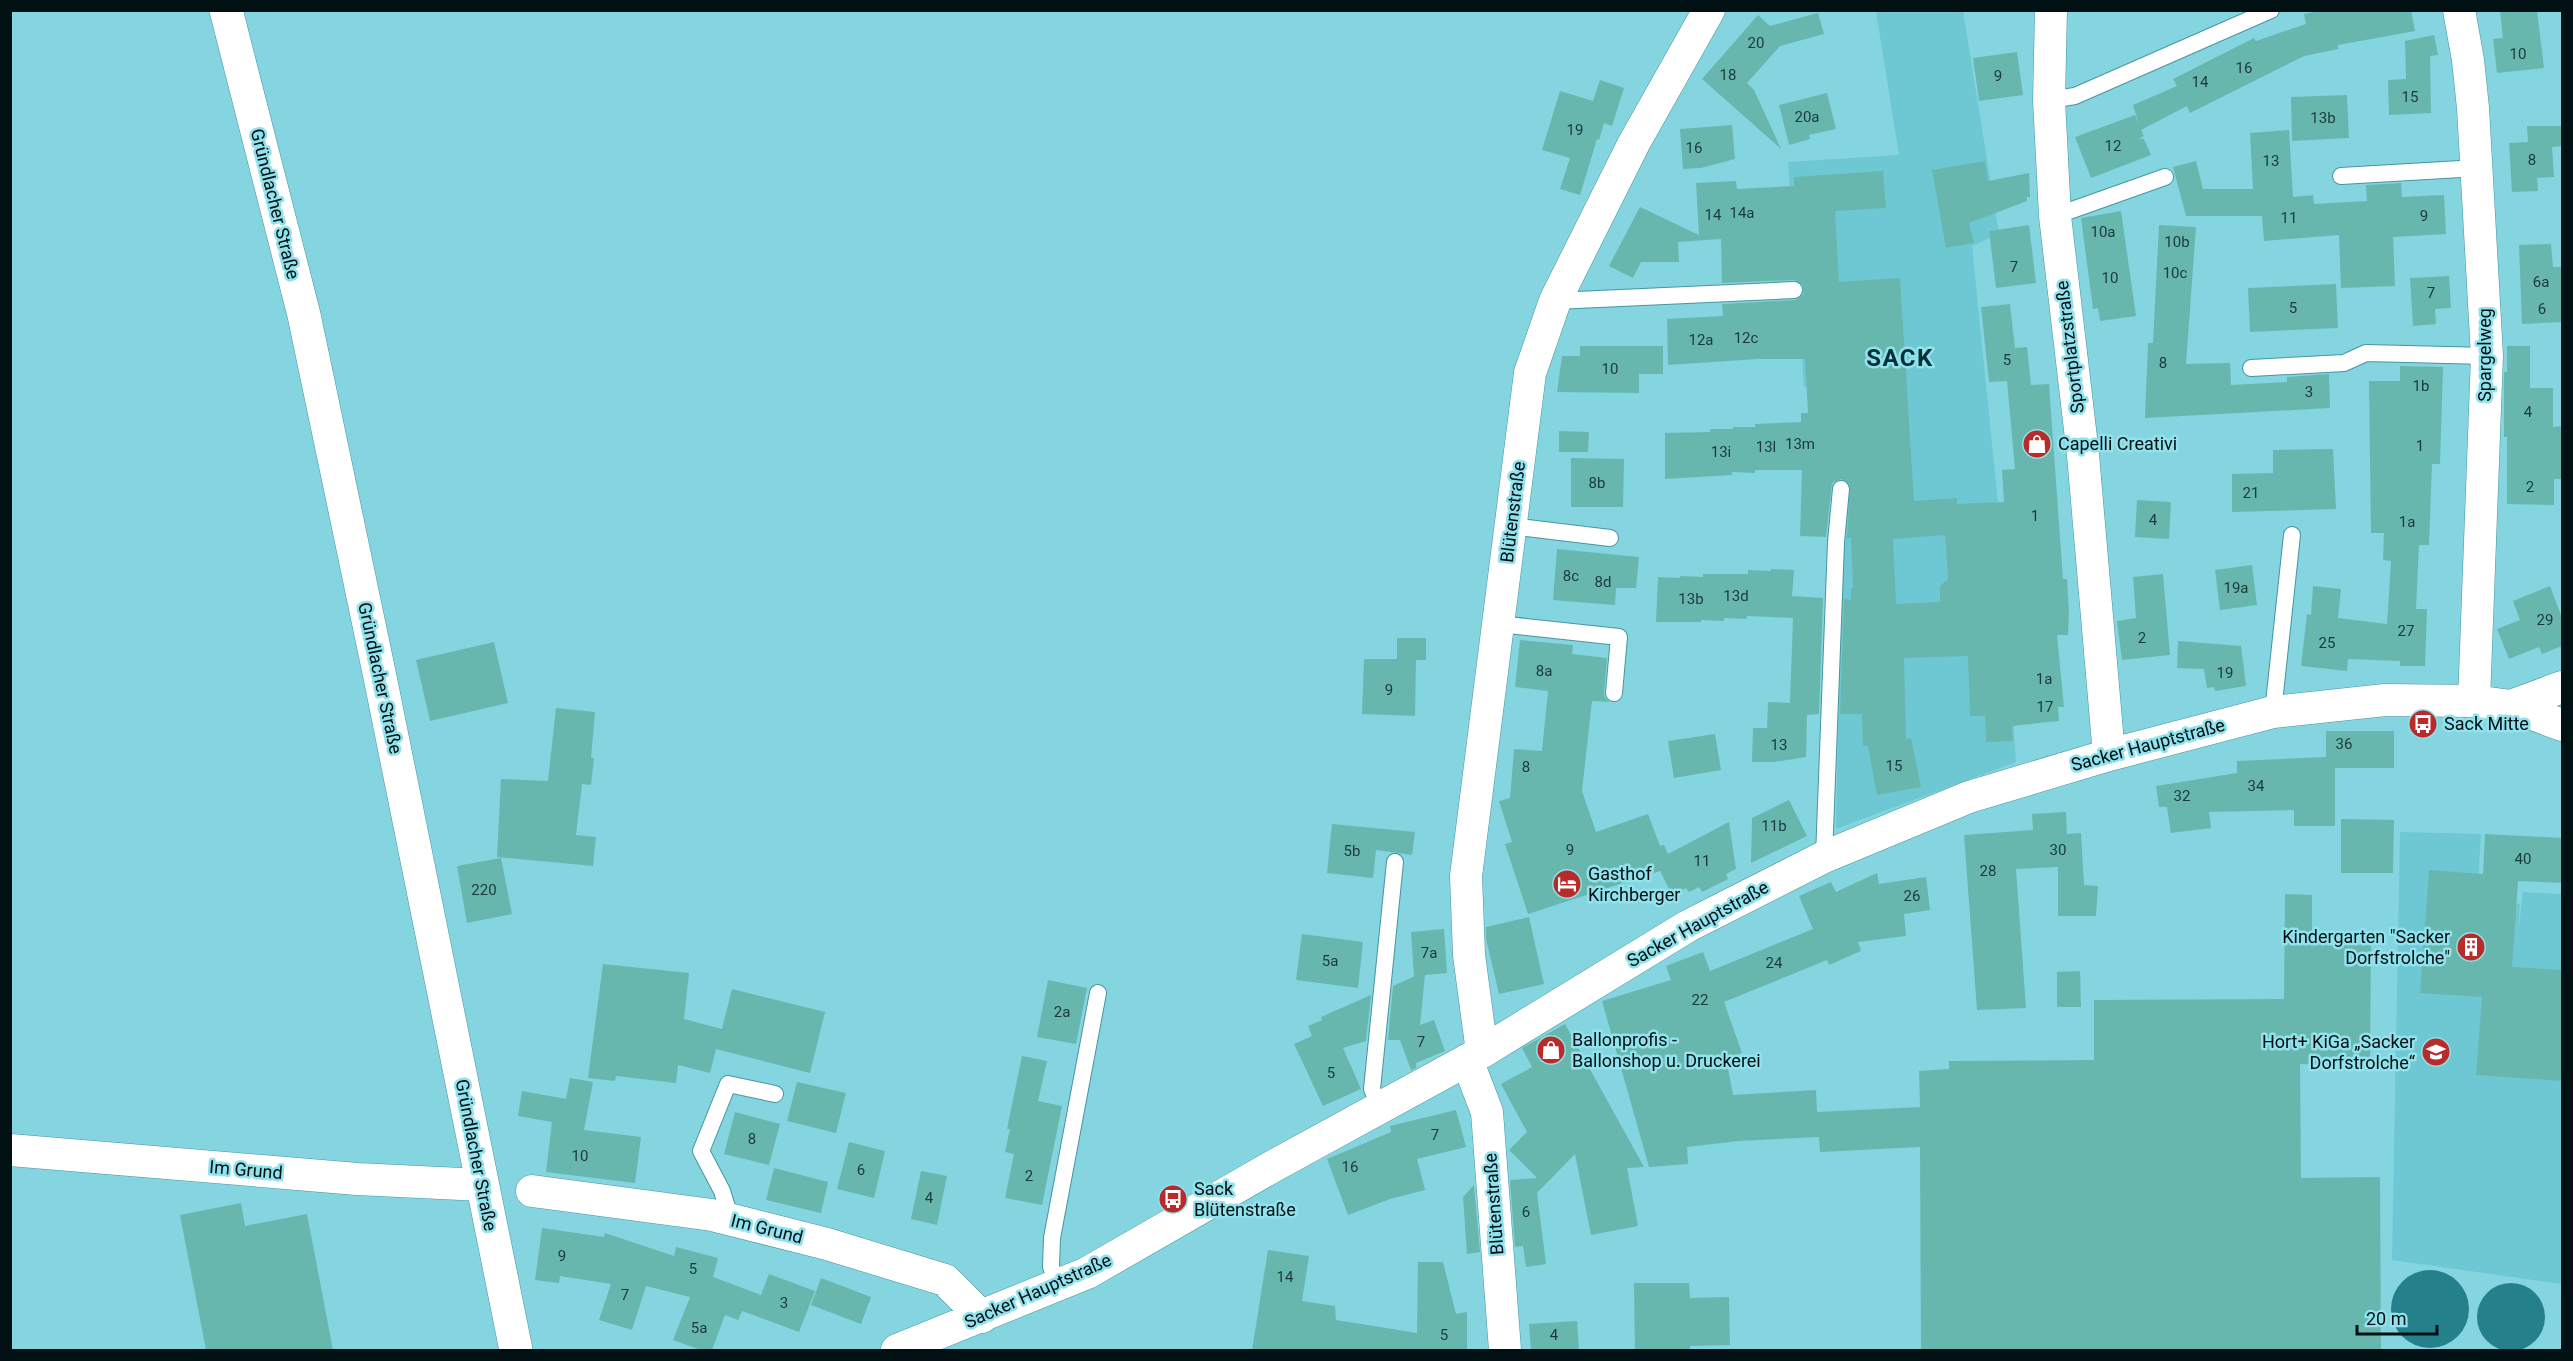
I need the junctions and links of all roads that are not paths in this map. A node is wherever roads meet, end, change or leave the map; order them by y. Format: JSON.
{"nodes":[{"id":1,"x":226,"y":10,"type":"edge"},
{"id":2,"x":1709,"y":10,"type":"edge"},
{"id":3,"x":2051,"y":10,"type":"edge"},
{"id":4,"x":2271,"y":10,"type":"edge"},
{"id":5,"x":2459,"y":10,"type":"edge"},
{"id":6,"x":2049,"y":100,"type":"junction"},
{"id":7,"x":2478,"y":168,"type":"junction"},
{"id":8,"x":2341,"y":176,"type":"dead end"},
{"id":9,"x":2165,"y":177,"type":"dead end"},
{"id":10,"x":2055,"y":216,"type":"junction"},
{"id":11,"x":1794,"y":290,"type":"dead end"},
{"id":12,"x":1555,"y":301,"type":"junction"},
{"id":13,"x":2487,"y":356,"type":"junction"},
{"id":14,"x":2251,"y":368,"type":"dead end"},
{"id":15,"x":1841,"y":489,"type":"dead end"},
{"id":16,"x":1511,"y":526,"type":"junction"},
{"id":17,"x":2292,"y":535,"type":"dead end"},
{"id":18,"x":1610,"y":538,"type":"dead end"},
{"id":19,"x":1499,"y":624,"type":"junction"},
{"id":20,"x":2562,"y":687,"type":"edge"},
{"id":21,"x":1614,"y":693,"type":"dead end"},
{"id":22,"x":2474,"y":701,"type":"junction"},
{"id":23,"x":2511,"y":706,"type":"junction"},
{"id":24,"x":2273,"y":712,"type":"junction"},
{"id":25,"x":2562,"y":725,"type":"edge"},
{"id":26,"x":2109,"y":754,"type":"junction"},
{"id":27,"x":1824,"y":857,"type":"junction"},
{"id":28,"x":1395,"y":862,"type":"dead end"},
{"id":29,"x":1098,"y":993,"type":"dead end"},
{"id":30,"x":1475,"y":1056,"type":"junction"},
{"id":31,"x":775,"y":1094,"type":"dead end"},
{"id":32,"x":1380,"y":1108,"type":"junction"},
{"id":33,"x":10,"y":1150,"type":"edge"},
{"id":34,"x":482,"y":1185,"type":"junction"},
{"id":35,"x":532,"y":1191,"type":"dead end"},
{"id":36,"x":731,"y":1220,"type":"junction"},
{"id":37,"x":1059,"y":1286,"type":"junction"},
{"id":38,"x":982,"y":1317,"type":"junction"},
{"id":39,"x":516,"y":1350,"type":"edge"},
{"id":40,"x":897,"y":1350,"type":"edge"},
{"id":41,"x":1505,"y":1350,"type":"edge"}],
"edges":[{"from":1,"to":34,"type":"main road","name":"Gründlacher Straße"},
{"from":2,"to":12,"type":"street","name":"Blütenstraße"},
{"from":3,"to":6,"type":"street","name":"Sportplatzstraße"},
{"from":4,"to":6,"type":"lane"},
{"from":5,"to":7,"type":"street","name":"Spargelweg"},
{"from":6,"to":10,"type":"street","name":"Sportplatzstraße"},
{"from":7,"to":8,"type":"lane"},
{"from":7,"to":13,"type":"street","name":"Spargelweg"},
{"from":9,"to":10,"type":"lane"},
{"from":10,"to":26,"type":"street","name":"Sportplatzstraße"},
{"from":11,"to":12,"type":"lane"},
{"from":12,"to":16,"type":"street","name":"Blütenstraße"},
{"from":13,"to":14,"type":"lane"},
{"from":13,"to":22,"type":"street","name":"Spargelweg"},
{"from":15,"to":27,"type":"lane"},
{"from":16,"to":18,"type":"lane"},
{"from":16,"to":19,"type":"street","name":"Blütenstraße"},
{"from":17,"to":24,"type":"lane"},
{"from":19,"to":21,"type":"lane"},
{"from":19,"to":30,"type":"street","name":"Blütenstraße"},
{"from":20,"to":23,"type":"street"},
{"from":22,"to":23,"type":"street","name":"Sacker Hauptstraße"},
{"from":22,"to":24,"type":"street","name":"Sacker Hauptstraße"},
{"from":23,"to":25,"type":"street","name":"Sacker Hauptstraße"},
{"from":24,"to":26,"type":"street","name":"Sacker Hauptstraße"},
{"from":26,"to":27,"type":"street","name":"Sacker Hauptstraße"},
{"from":27,"to":30,"type":"street","name":"Sacker Hauptstraße"},
{"from":28,"to":32,"type":"lane"},
{"from":29,"to":37,"type":"lane"},
{"from":30,"to":32,"type":"street","name":"Sacker Hauptstraße"},
{"from":30,"to":41,"type":"street","name":"Blütenstraße"},
{"from":31,"to":36,"type":"lane"},
{"from":32,"to":37,"type":"street","name":"Sacker Hauptstraße"},
{"from":33,"to":34,"type":"street","name":"Im Grund"},
{"from":34,"to":39,"type":"main road","name":"Gründlacher Straße"},
{"from":35,"to":36,"type":"street","name":"Im Grund"},
{"from":36,"to":38,"type":"street","name":"Im Grund"},
{"from":37,"to":38,"type":"street","name":"Sacker Hauptstraße"},
{"from":38,"to":40,"type":"street","name":"Sacker Hauptstraße"}]}
